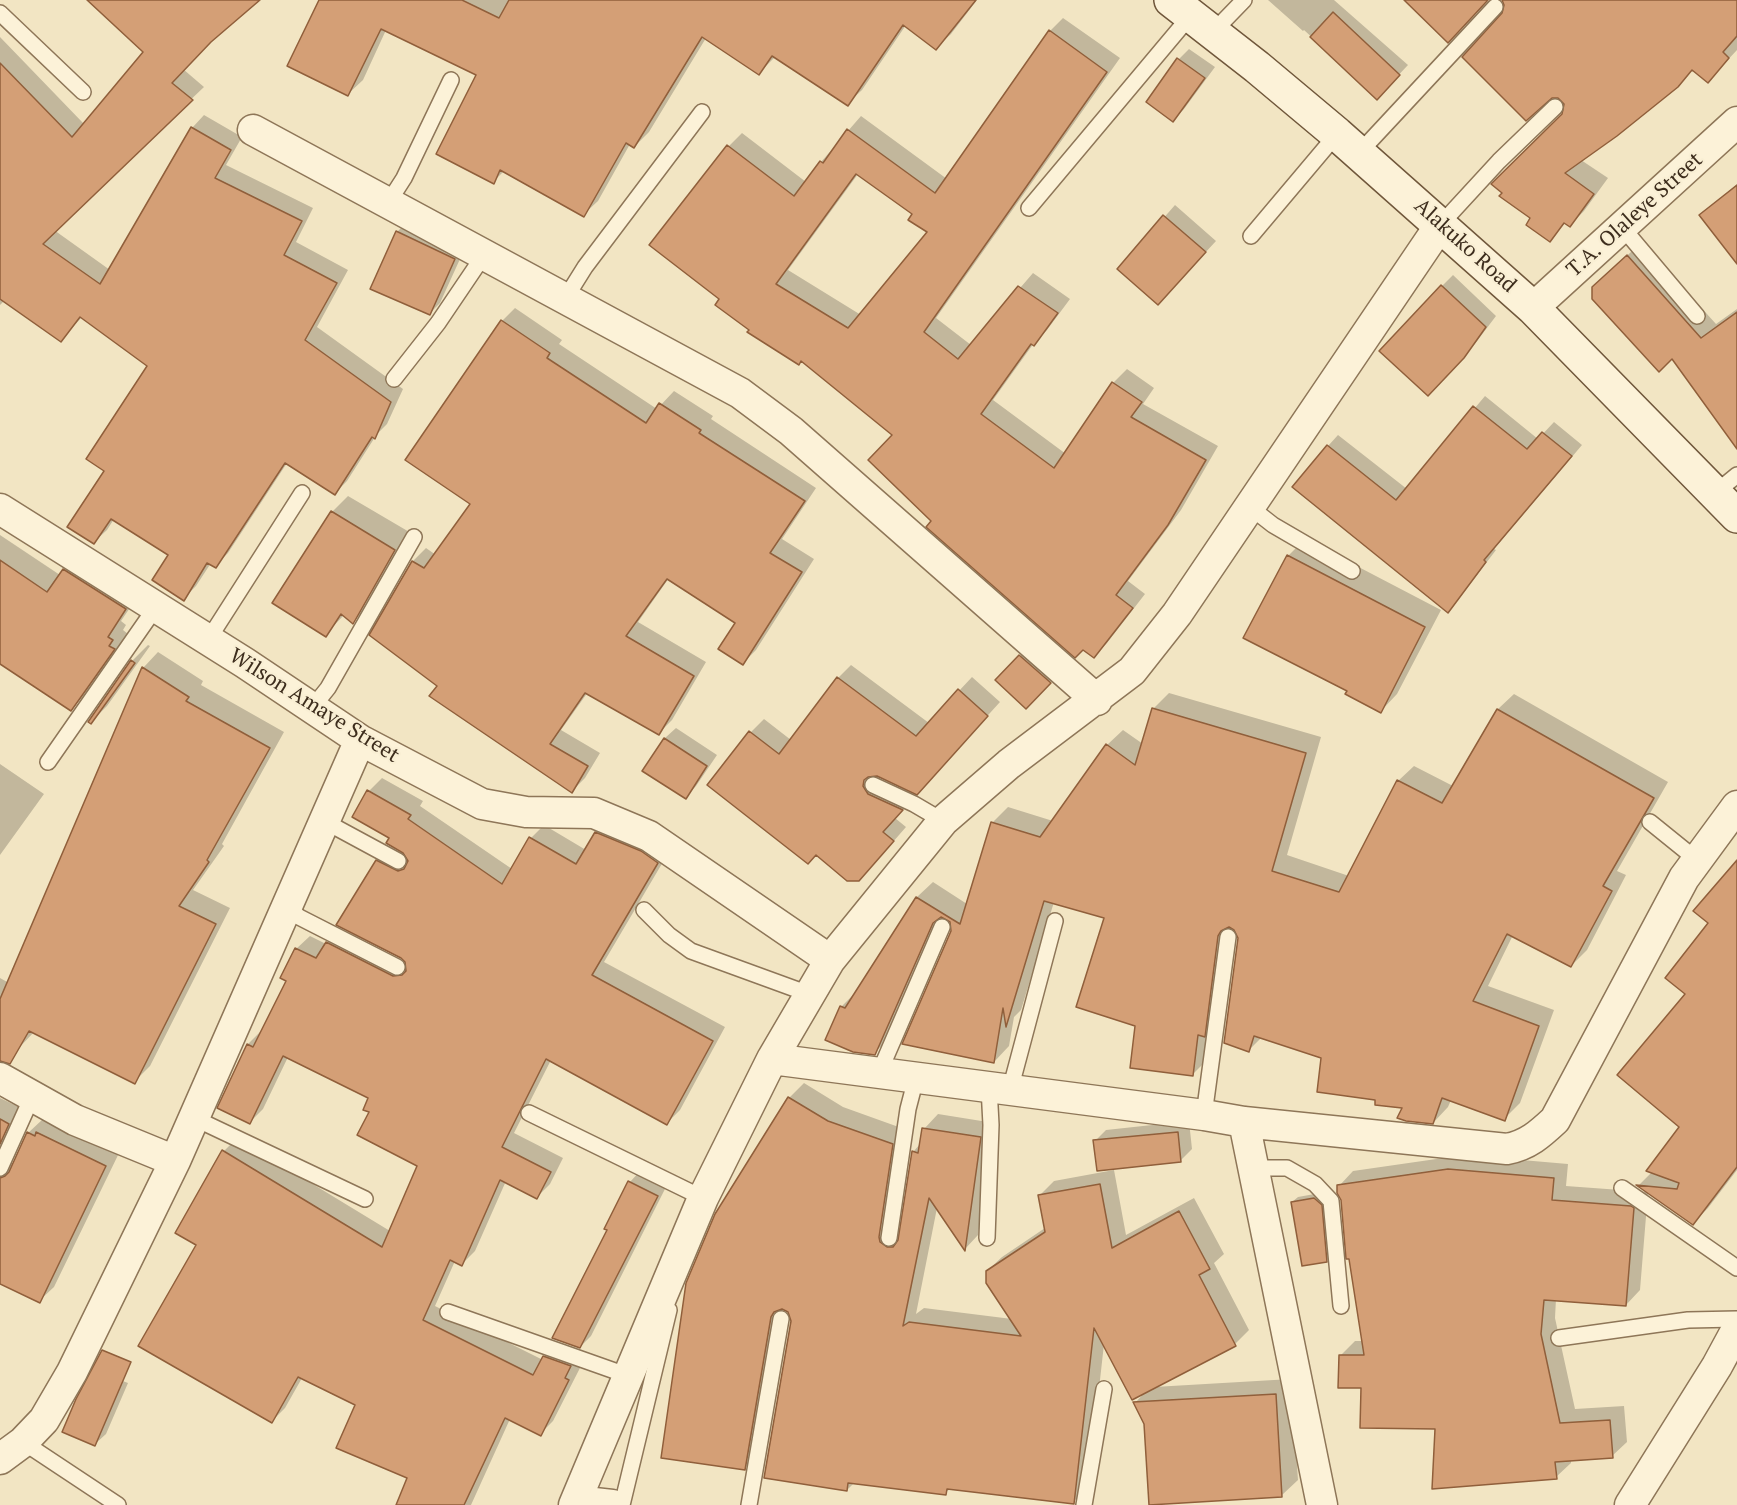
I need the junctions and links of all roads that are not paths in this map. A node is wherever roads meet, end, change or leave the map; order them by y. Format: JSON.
{"nodes":[{"id":1,"x":1244,"y":0,"type":"edge"},
{"id":2,"x":1495,"y":7,"type":"dead end"},
{"id":3,"x":0,"y":13,"type":"edge"},
{"id":4,"x":1192,"y":16,"type":"edge"},
{"id":5,"x":451,"y":80,"type":"dead end"},
{"id":6,"x":83,"y":92,"type":"dead end"},
{"id":7,"x":1555,"y":107,"type":"dead end"},
{"id":8,"x":702,"y":111,"type":"dead end"},
{"id":9,"x":1737,"y":122,"type":"edge"},
{"id":10,"x":253,"y":130,"type":"dead end"},
{"id":11,"x":1348,"y":143,"type":"junction"},
{"id":12,"x":388,"y":203,"type":"junction"},
{"id":13,"x":1029,"y":208,"type":"dead end"},
{"id":14,"x":1441,"y":224,"type":"junction"},
{"id":15,"x":1622,"y":227,"type":"junction"},
{"id":16,"x":1251,"y":236,"type":"dead end"},
{"id":17,"x":484,"y":255,"type":"junction"},
{"id":18,"x":565,"y":299,"type":"junction"},
{"id":19,"x":1533,"y":308,"type":"junction"},
{"id":20,"x":1697,"y":316,"type":"dead end"},
{"id":21,"x":394,"y":379,"type":"dead end"},
{"id":22,"x":1726,"y":484,"type":"edge"},
{"id":23,"x":302,"y":493,"type":"dead end"},
{"id":24,"x":1250,"y":507,"type":"junction"},
{"id":25,"x":0,"y":509,"type":"edge"},
{"id":26,"x":1737,"y":516,"type":"edge"},
{"id":27,"x":414,"y":537,"type":"dead end"},
{"id":28,"x":1352,"y":571,"type":"dead end"},
{"id":29,"x":156,"y":607,"type":"junction"},
{"id":30,"x":208,"y":640,"type":"junction"},
{"id":31,"x":1097,"y":699,"type":"junction"},
{"id":32,"x":312,"y":708,"type":"junction"},
{"id":33,"x":360,"y":740,"type":"junction"},
{"id":34,"x":48,"y":762,"type":"dead end"},
{"id":35,"x":873,"y":785,"type":"dead end"},
{"id":36,"x":1737,"y":806,"type":"edge"},
{"id":37,"x":324,"y":821,"type":"junction"},
{"id":38,"x":943,"y":821,"type":"junction"},
{"id":39,"x":1650,"y":822,"type":"dead end"},
{"id":40,"x":1697,"y":860,"type":"junction"},
{"id":41,"x":398,"y":861,"type":"dead end"},
{"id":42,"x":287,"y":906,"type":"junction"},
{"id":43,"x":644,"y":910,"type":"dead end"},
{"id":44,"x":1055,"y":921,"type":"dead end"},
{"id":45,"x":942,"y":927,"type":"dead end"},
{"id":46,"x":1228,"y":937,"type":"dead end"},
{"id":47,"x":830,"y":960,"type":"junction"},
{"id":48,"x":397,"y":967,"type":"dead end"},
{"id":49,"x":809,"y":994,"type":"junction"},
{"id":50,"x":772,"y":1059,"type":"junction"},
{"id":51,"x":879,"y":1073,"type":"junction"},
{"id":52,"x":0,"y":1078,"type":"edge"},
{"id":53,"x":916,"y":1078,"type":"junction"},
{"id":54,"x":1000,"y":1089,"type":"junction"},
{"id":55,"x":32,"y":1097,"type":"junction"},
{"id":56,"x":529,"y":1113,"type":"dead end"},
{"id":57,"x":1204,"y":1115,"type":"junction"},
{"id":58,"x":194,"y":1118,"type":"junction"},
{"id":59,"x":1244,"y":1122,"type":"junction"},
{"id":60,"x":175,"y":1161,"type":"junction"},
{"id":61,"x":0,"y":1168,"type":"edge"},
{"id":62,"x":1253,"y":1168,"type":"junction"},
{"id":63,"x":1622,"y":1188,"type":"dead end"},
{"id":64,"x":703,"y":1198,"type":"junction"},
{"id":65,"x":365,"y":1199,"type":"dead end"},
{"id":66,"x":889,"y":1238,"type":"dead end"},
{"id":67,"x":987,"y":1238,"type":"dead end"},
{"id":68,"x":1737,"y":1268,"type":"edge"},
{"id":69,"x":1341,"y":1306,"type":"dead end"},
{"id":70,"x":669,"y":1310,"type":"dead end"},
{"id":71,"x":448,"y":1312,"type":"dead end"},
{"id":72,"x":781,"y":1319,"type":"dead end"},
{"id":73,"x":1737,"y":1319,"type":"edge"},
{"id":74,"x":1737,"y":1329,"type":"edge"},
{"id":75,"x":1559,"y":1338,"type":"dead end"},
{"id":76,"x":1727,"y":1375,"type":"edge"},
{"id":77,"x":629,"y":1376,"type":"junction"},
{"id":78,"x":1104,"y":1389,"type":"dead end"},
{"id":79,"x":11,"y":1450,"type":"edge"},
{"id":80,"x":575,"y":1503,"type":"edge"},
{"id":81,"x":118,"y":1505,"type":"edge"},
{"id":82,"x":612,"y":1505,"type":"edge"},
{"id":83,"x":622,"y":1505,"type":"edge"},
{"id":84,"x":749,"y":1505,"type":"edge"},
{"id":85,"x":1084,"y":1505,"type":"edge"},
{"id":86,"x":1322,"y":1505,"type":"edge"},
{"id":87,"x":1630,"y":1505,"type":"edge"}],
"edges":[{"from":1,"to":4,"type":"lane"},
{"from":2,"to":11,"type":"lane"},
{"from":3,"to":6,"type":"lane"},
{"from":4,"to":11,"type":"main road","name":"Alakuko Road"},
{"from":4,"to":13,"type":"lane"},
{"from":5,"to":12,"type":"lane"},
{"from":7,"to":14,"type":"lane"},
{"from":8,"to":18,"type":"lane"},
{"from":9,"to":15,"type":"street","name":"T.A. Olaleye Street"},
{"from":10,"to":12,"type":"street"},
{"from":11,"to":14,"type":"main road","name":"Alakuko Road"},
{"from":11,"to":16,"type":"lane"},
{"from":12,"to":17,"type":"street"},
{"from":14,"to":19,"type":"main road","name":"Alakuko Road"},
{"from":14,"to":24,"type":"street"},
{"from":15,"to":19,"type":"street","name":"T.A. Olaleye Street"},
{"from":15,"to":20,"type":"lane"},
{"from":17,"to":18,"type":"street"},
{"from":17,"to":21,"type":"lane"},
{"from":18,"to":31,"type":"street"},
{"from":19,"to":22,"type":"main road","name":"Alakuko Road"},
{"from":22,"to":26,"type":"main road","name":"Alakuko Road"},
{"from":23,"to":30,"type":"lane"},
{"from":24,"to":28,"type":"lane"},
{"from":24,"to":31,"type":"street"},
{"from":25,"to":29,"type":"street","name":"Wilson Amaye Street"},
{"from":27,"to":32,"type":"lane"},
{"from":29,"to":30,"type":"street","name":"Wilson Amaye Street"},
{"from":29,"to":34,"type":"lane"},
{"from":30,"to":32,"type":"street","name":"Wilson Amaye Street"},
{"from":31,"to":38,"type":"street"},
{"from":32,"to":33,"type":"street","name":"Wilson Amaye Street"},
{"from":33,"to":37,"type":"street"},
{"from":33,"to":47,"type":"street","name":"Wilson Amaye Street"},
{"from":35,"to":38,"type":"lane"},
{"from":36,"to":40,"type":"street"},
{"from":37,"to":41,"type":"lane"},
{"from":37,"to":42,"type":"street"},
{"from":38,"to":47,"type":"street"},
{"from":39,"to":40,"type":"lane"},
{"from":40,"to":59,"type":"street"},
{"from":42,"to":48,"type":"lane"},
{"from":42,"to":58,"type":"street"},
{"from":43,"to":49,"type":"lane"},
{"from":44,"to":54,"type":"lane"},
{"from":45,"to":51,"type":"lane"},
{"from":46,"to":57,"type":"lane"},
{"from":47,"to":49,"type":"street"},
{"from":49,"to":50,"type":"street"},
{"from":50,"to":51,"type":"street"},
{"from":50,"to":64,"type":"street"},
{"from":51,"to":53,"type":"street"},
{"from":52,"to":55,"type":"street"},
{"from":53,"to":54,"type":"street"},
{"from":53,"to":66,"type":"lane"},
{"from":54,"to":57,"type":"street"},
{"from":54,"to":67,"type":"lane"},
{"from":55,"to":60,"type":"street"},
{"from":55,"to":61,"type":"lane"},
{"from":56,"to":64,"type":"lane"},
{"from":57,"to":59,"type":"street"},
{"from":58,"to":60,"type":"street"},
{"from":58,"to":65,"type":"lane"},
{"from":59,"to":62,"type":"street"},
{"from":60,"to":79,"type":"street"},
{"from":62,"to":69,"type":"lane"},
{"from":62,"to":86,"type":"street"},
{"from":63,"to":68,"type":"lane"},
{"from":64,"to":77,"type":"street"},
{"from":70,"to":83,"type":"lane"},
{"from":71,"to":77,"type":"lane"},
{"from":72,"to":84,"type":"lane"},
{"from":73,"to":75,"type":"lane"},
{"from":74,"to":76,"type":"street"},
{"from":76,"to":87,"type":"street"},
{"from":77,"to":80,"type":"street"},
{"from":78,"to":85,"type":"lane"},
{"from":79,"to":81,"type":"lane"},
{"from":80,"to":82,"type":"street"}]}
